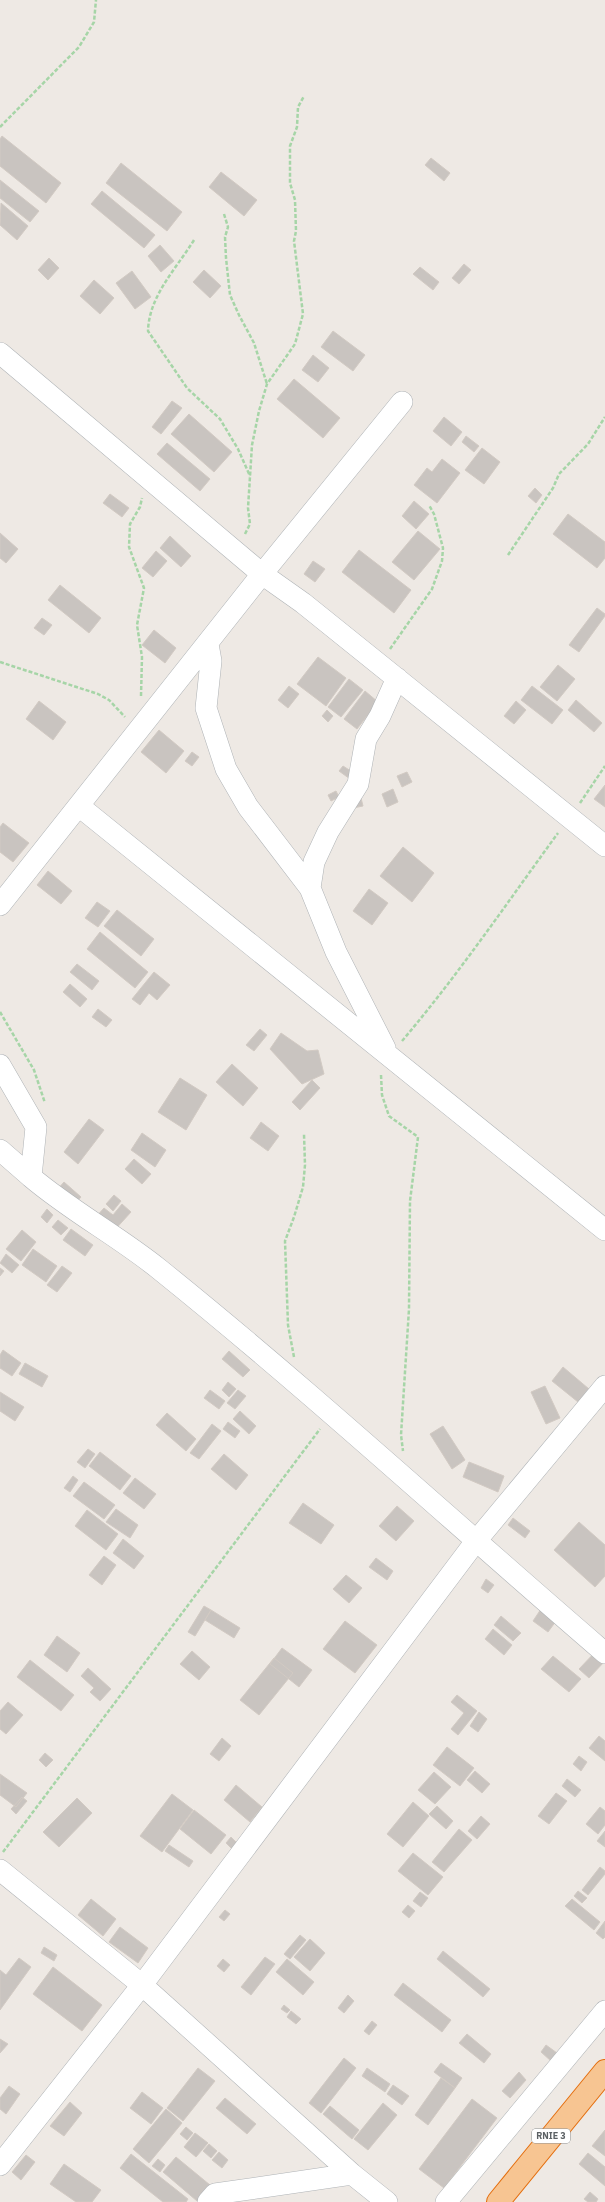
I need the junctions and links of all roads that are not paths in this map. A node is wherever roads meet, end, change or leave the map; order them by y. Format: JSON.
{"nodes":[{"id":1,"x":0,"y":353,"type":"edge"},
{"id":2,"x":402,"y":402,"type":"dead end"},
{"id":3,"x":262,"y":574,"type":"junction"},
{"id":4,"x":208,"y":644,"type":"junction"},
{"id":5,"x":397,"y":678,"type":"junction"},
{"id":6,"x":79,"y":806,"type":"junction"},
{"id":7,"x":605,"y":846,"type":"edge"},
{"id":8,"x":310,"y":888,"type":"junction"},
{"id":9,"x":0,"y":905,"type":"edge"},
{"id":10,"x":389,"y":1056,"type":"junction"},
{"id":11,"x":0,"y":1065,"type":"edge"},
{"id":12,"x":0,"y":1150,"type":"edge"},
{"id":13,"x":31,"y":1177,"type":"junction"},
{"id":14,"x":605,"y":1230,"type":"edge"},
{"id":15,"x":605,"y":1386,"type":"edge"},
{"id":16,"x":476,"y":1541,"type":"junction"},
{"id":17,"x":605,"y":1653,"type":"edge"},
{"id":18,"x":0,"y":1870,"type":"edge"},
{"id":19,"x":142,"y":1985,"type":"junction"},
{"id":20,"x":605,"y":2011,"type":"edge"},
{"id":21,"x":605,"y":2071,"type":"edge"},
{"id":22,"x":0,"y":2165,"type":"edge"},
{"id":23,"x":352,"y":2174,"type":"junction"},
{"id":24,"x":208,"y":2202,"type":"edge"},
{"id":25,"x":387,"y":2202,"type":"edge"},
{"id":26,"x":446,"y":2202,"type":"edge"},
{"id":27,"x":498,"y":2202,"type":"edge"}],
"edges":[{"from":1,"to":3,"type":"street"},
{"from":2,"to":3,"type":"street"},
{"from":3,"to":4,"type":"street"},
{"from":3,"to":5,"type":"street"},
{"from":4,"to":6,"type":"street"},
{"from":4,"to":8,"type":"street"},
{"from":5,"to":7,"type":"street"},
{"from":5,"to":8,"type":"street"},
{"from":6,"to":9,"type":"street"},
{"from":6,"to":10,"type":"street"},
{"from":8,"to":10,"type":"street"},
{"from":10,"to":14,"type":"street"},
{"from":11,"to":13,"type":"street"},
{"from":12,"to":13,"type":"street"},
{"from":13,"to":16,"type":"street"},
{"from":15,"to":16,"type":"street"},
{"from":16,"to":17,"type":"street"},
{"from":16,"to":19,"type":"street"},
{"from":18,"to":19,"type":"street"},
{"from":19,"to":22,"type":"street"},
{"from":19,"to":23,"type":"street"},
{"from":20,"to":26,"type":"street"},
{"from":21,"to":27,"type":"highway","number":"RNIE 3"},
{"from":23,"to":24,"type":"street"},
{"from":23,"to":25,"type":"street"}]}
